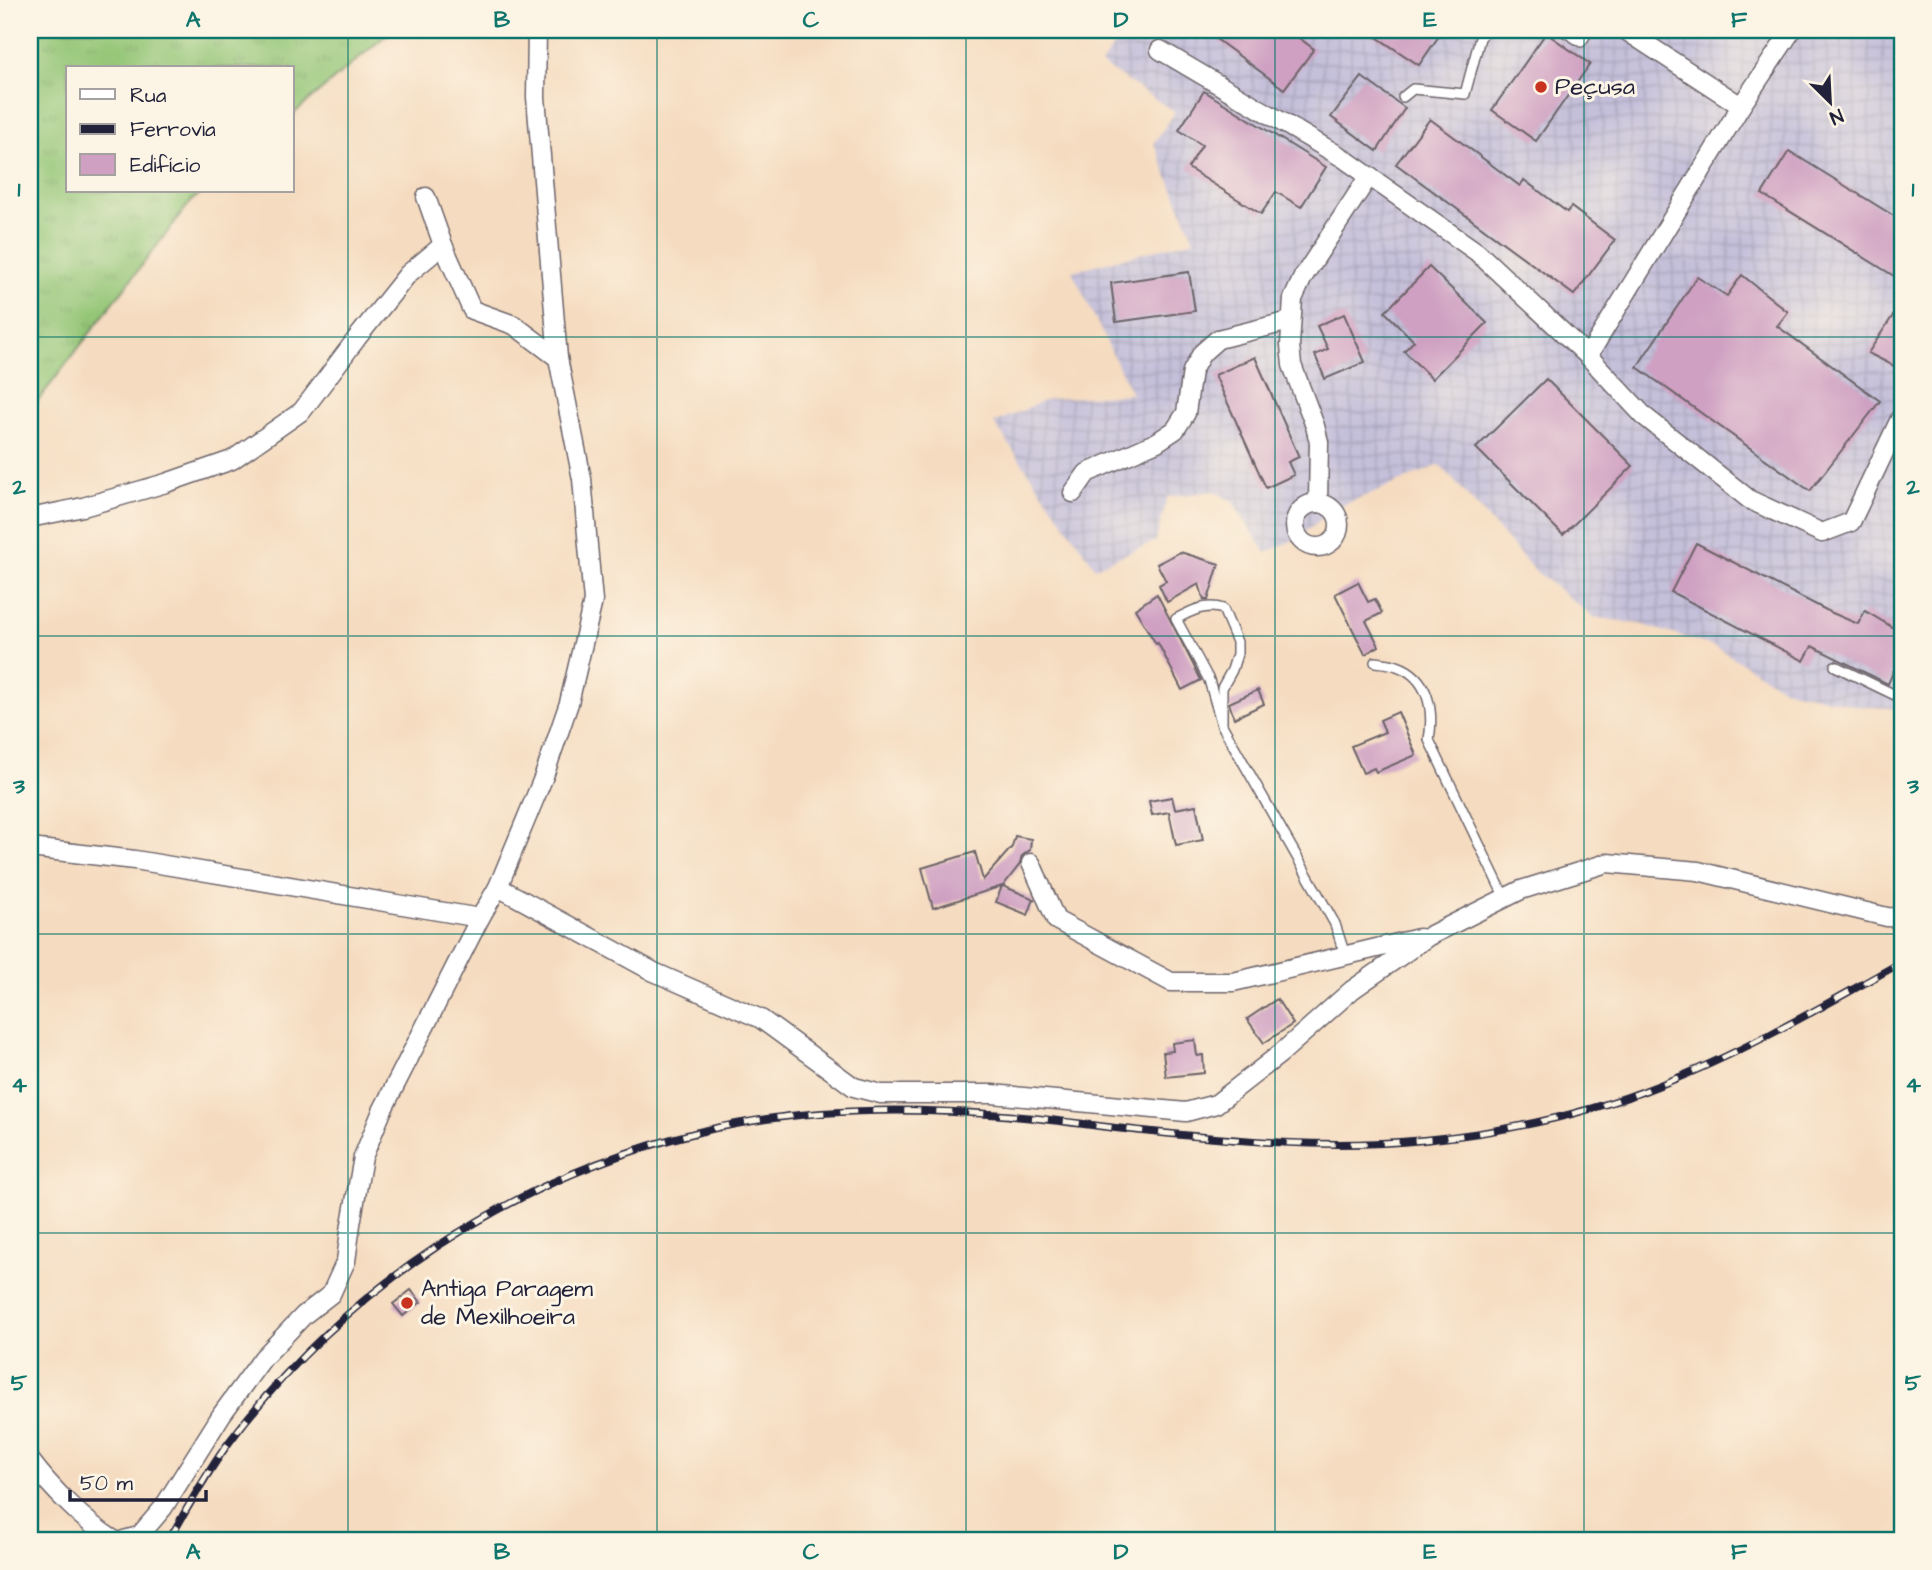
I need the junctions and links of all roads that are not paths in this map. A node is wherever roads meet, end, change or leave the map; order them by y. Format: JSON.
{"nodes":[{"id":1,"x":537,"y":30,"type":"edge"},
{"id":2,"x":1486,"y":30,"type":"edge"},
{"id":3,"x":1562,"y":30,"type":"edge"},
{"id":4,"x":1589,"y":30,"type":"edge"},
{"id":5,"x":1625,"y":30,"type":"edge"},
{"id":6,"x":1792,"y":30,"type":"edge"},
{"id":7,"x":1160,"y":50,"type":"dead end"},
{"id":8,"x":1403,"y":97,"type":"dead end"},
{"id":9,"x":1741,"y":106,"type":"junction"},
{"id":10,"x":1369,"y":176,"type":"junction"},
{"id":11,"x":426,"y":197,"type":"dead end"},
{"id":12,"x":443,"y":245,"type":"junction"},
{"id":13,"x":1290,"y":321,"type":"junction"},
{"id":14,"x":1588,"y":356,"type":"junction"},
{"id":15,"x":558,"y":358,"type":"junction"},
{"id":16,"x":1902,"y":418,"type":"edge"},
{"id":17,"x":1073,"y":493,"type":"dead end"},
{"id":18,"x":1318,"y":503,"type":"dead end"},
{"id":19,"x":30,"y":518,"type":"edge"},
{"id":20,"x":1375,"y":662,"type":"dead end"},
{"id":21,"x":1835,"y":666,"type":"dead end"},
{"id":22,"x":1902,"y":684,"type":"edge"},
{"id":23,"x":1222,"y":725,"type":"junction"},
{"id":24,"x":30,"y":848,"type":"edge"},
{"id":25,"x":1031,"y":863,"type":"dead end"},
{"id":26,"x":498,"y":887,"type":"junction"},
{"id":27,"x":1504,"y":898,"type":"junction"},
{"id":28,"x":480,"y":918,"type":"junction"},
{"id":29,"x":1902,"y":918,"type":"edge"},
{"id":30,"x":1429,"y":936,"type":"junction"},
{"id":31,"x":1345,"y":955,"type":"junction"},
{"id":32,"x":30,"y":1460,"type":"edge"},
{"id":33,"x":114,"y":1540,"type":"edge"},
{"id":34,"x":124,"y":1540,"type":"edge"}],
"edges":[{"from":1,"to":15,"type":"street"},
{"from":2,"to":8,"type":"lane"},
{"from":3,"to":4,"type":"lane"},
{"from":5,"to":9,"type":"street"},
{"from":6,"to":9,"type":"street"},
{"from":7,"to":10,"type":"street"},
{"from":9,"to":14,"type":"street"},
{"from":10,"to":13,"type":"street"},
{"from":10,"to":14,"type":"street"},
{"from":11,"to":12,"type":"street"},
{"from":12,"to":15,"type":"street"},
{"from":12,"to":19,"type":"street"},
{"from":13,"to":17,"type":"street"},
{"from":13,"to":18,"type":"street"},
{"from":14,"to":16,"type":"street"},
{"from":15,"to":26,"type":"street"},
{"from":20,"to":27,"type":"lane"},
{"from":21,"to":22,"type":"lane"},
{"from":23,"to":23,"type":"lane"},
{"from":23,"to":31,"type":"lane"},
{"from":24,"to":28,"type":"street"},
{"from":25,"to":31,"type":"street"},
{"from":26,"to":28,"type":"street"},
{"from":26,"to":30,"type":"street"},
{"from":27,"to":29,"type":"street"},
{"from":27,"to":30,"type":"street"},
{"from":28,"to":34,"type":"street"},
{"from":30,"to":31,"type":"street"},
{"from":32,"to":33,"type":"street"}]}
